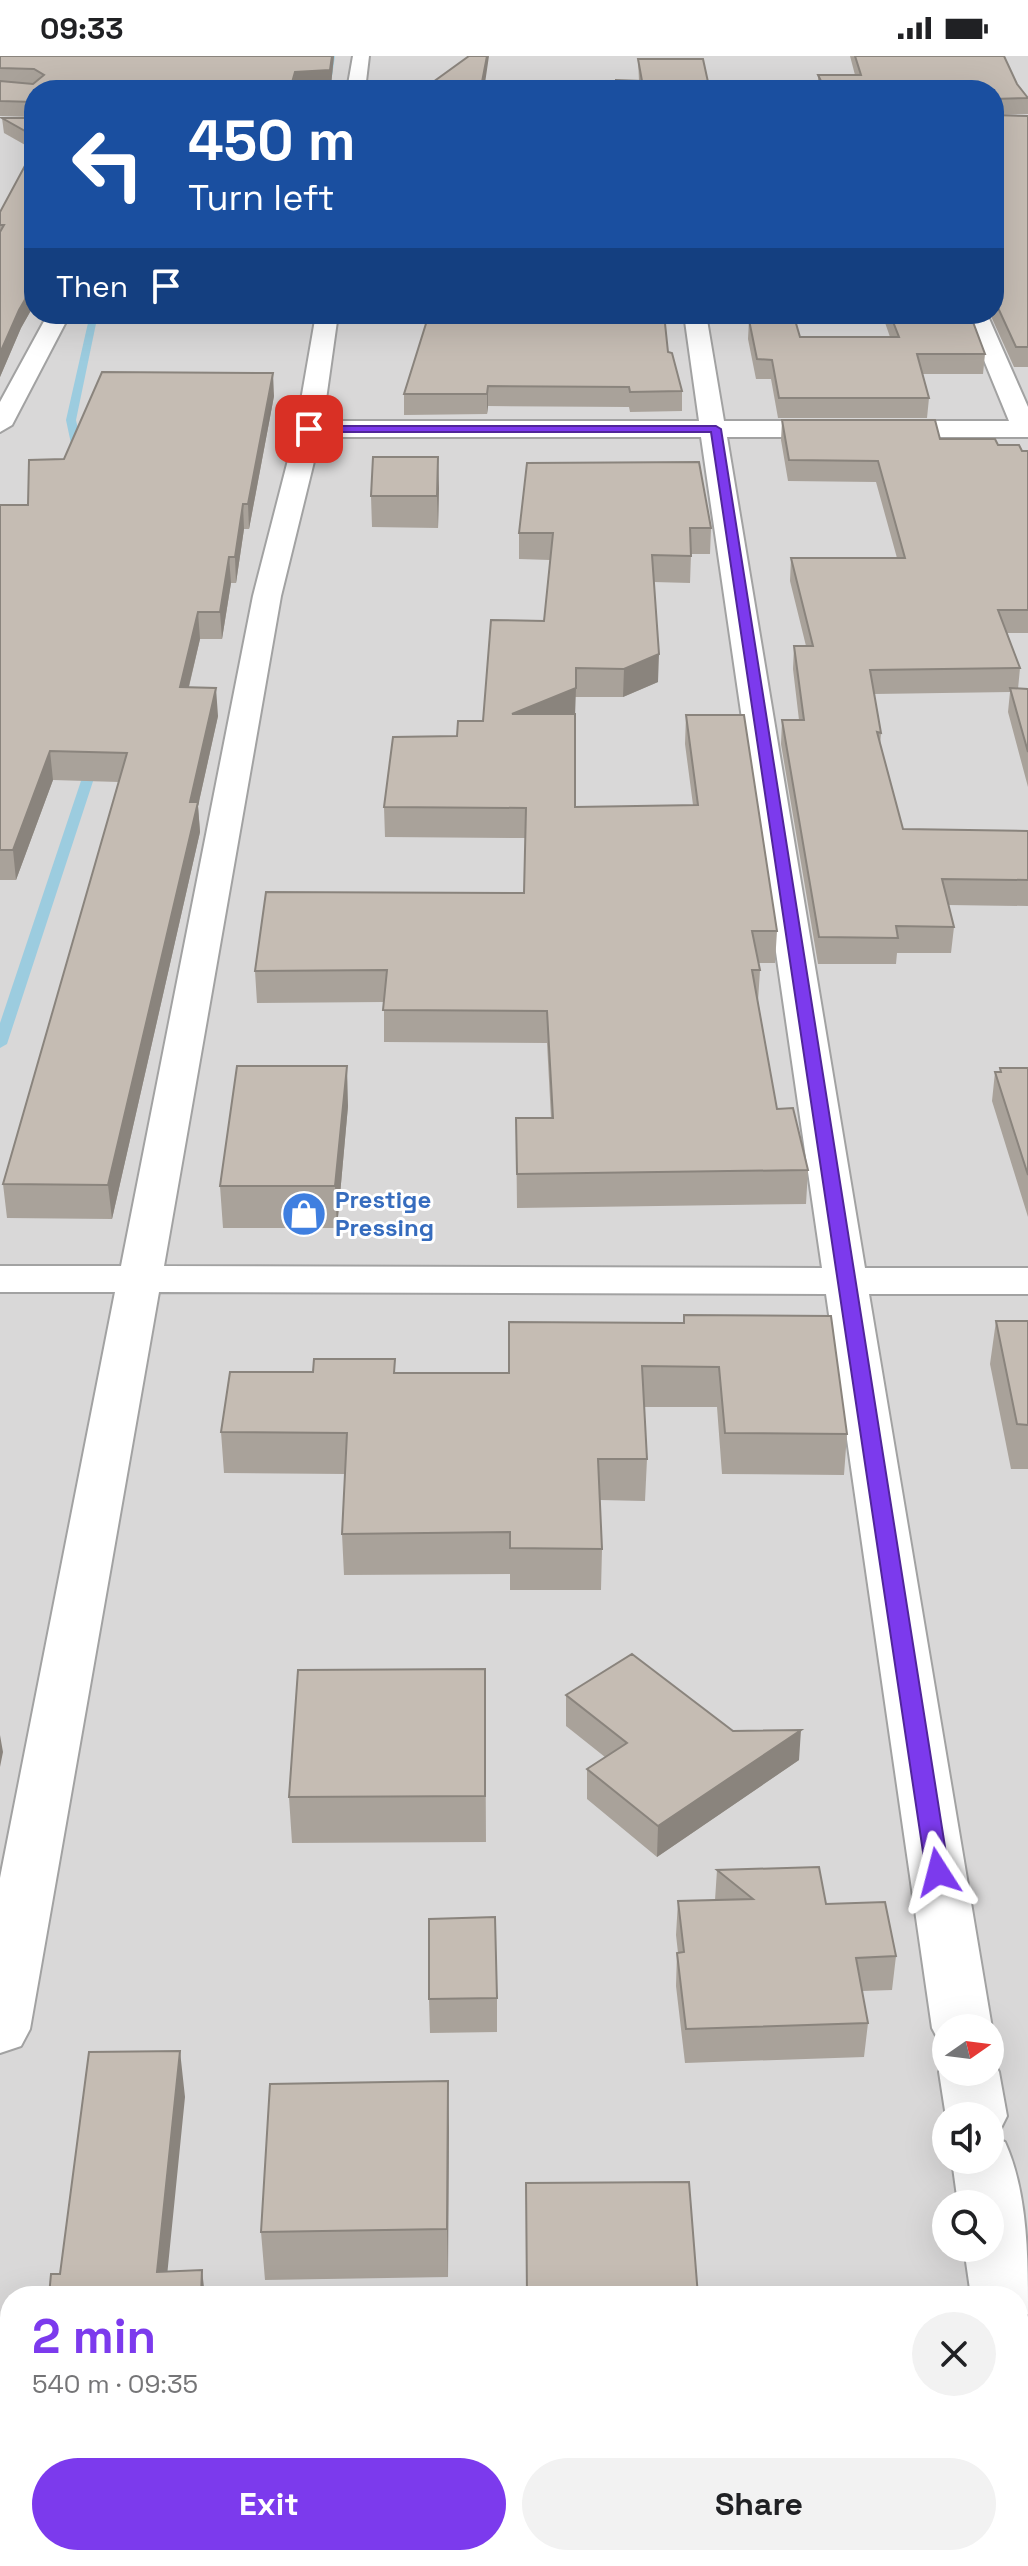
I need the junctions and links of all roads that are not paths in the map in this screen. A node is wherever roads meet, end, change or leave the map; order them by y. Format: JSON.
{"nodes":[{"id":1,"x":361,"y":56,"type":"edge"},
{"id":2,"x":357,"y":80,"type":"edge"},
{"id":3,"x":54,"y":324,"type":"edge"},
{"id":4,"x":325,"y":324,"type":"edge"},
{"id":5,"x":697,"y":324,"type":"edge"},
{"id":6,"x":980,"y":324,"type":"edge"},
{"id":7,"x":0,"y":425,"type":"edge"},
{"id":8,"x":309,"y":429,"type":"junction"},
{"id":9,"x":716,"y":429,"type":"junction"},
{"id":10,"x":1026,"y":429,"type":"edge"},
{"id":11,"x":845,"y":1278,"type":"junction"},
{"id":12,"x":0,"y":1279,"type":"edge"},
{"id":13,"x":140,"y":1279,"type":"junction"},
{"id":14,"x":1028,"y":1281,"type":"edge"},
{"id":15,"x":960,"y":2014,"type":"edge"},
{"id":16,"x":0,"y":2029,"type":"edge"},
{"id":17,"x":999,"y":2262,"type":"edge"},
{"id":18,"x":1002,"y":2286,"type":"edge"}],
"edges":[{"from":1,"to":2,"type":"street"},
{"from":3,"to":7,"type":"street"},
{"from":4,"to":8,"type":"street"},
{"from":5,"to":9,"type":"street"},
{"from":6,"to":10,"type":"street"},
{"from":8,"to":9,"type":"street"},
{"from":8,"to":13,"type":"street"},
{"from":9,"to":10,"type":"street"},
{"from":9,"to":11,"type":"street"},
{"from":11,"to":13,"type":"street"},
{"from":11,"to":14,"type":"street"},
{"from":11,"to":15,"type":"street"},
{"from":12,"to":13,"type":"street"},
{"from":13,"to":16,"type":"street"},
{"from":17,"to":18,"type":"street"}]}
